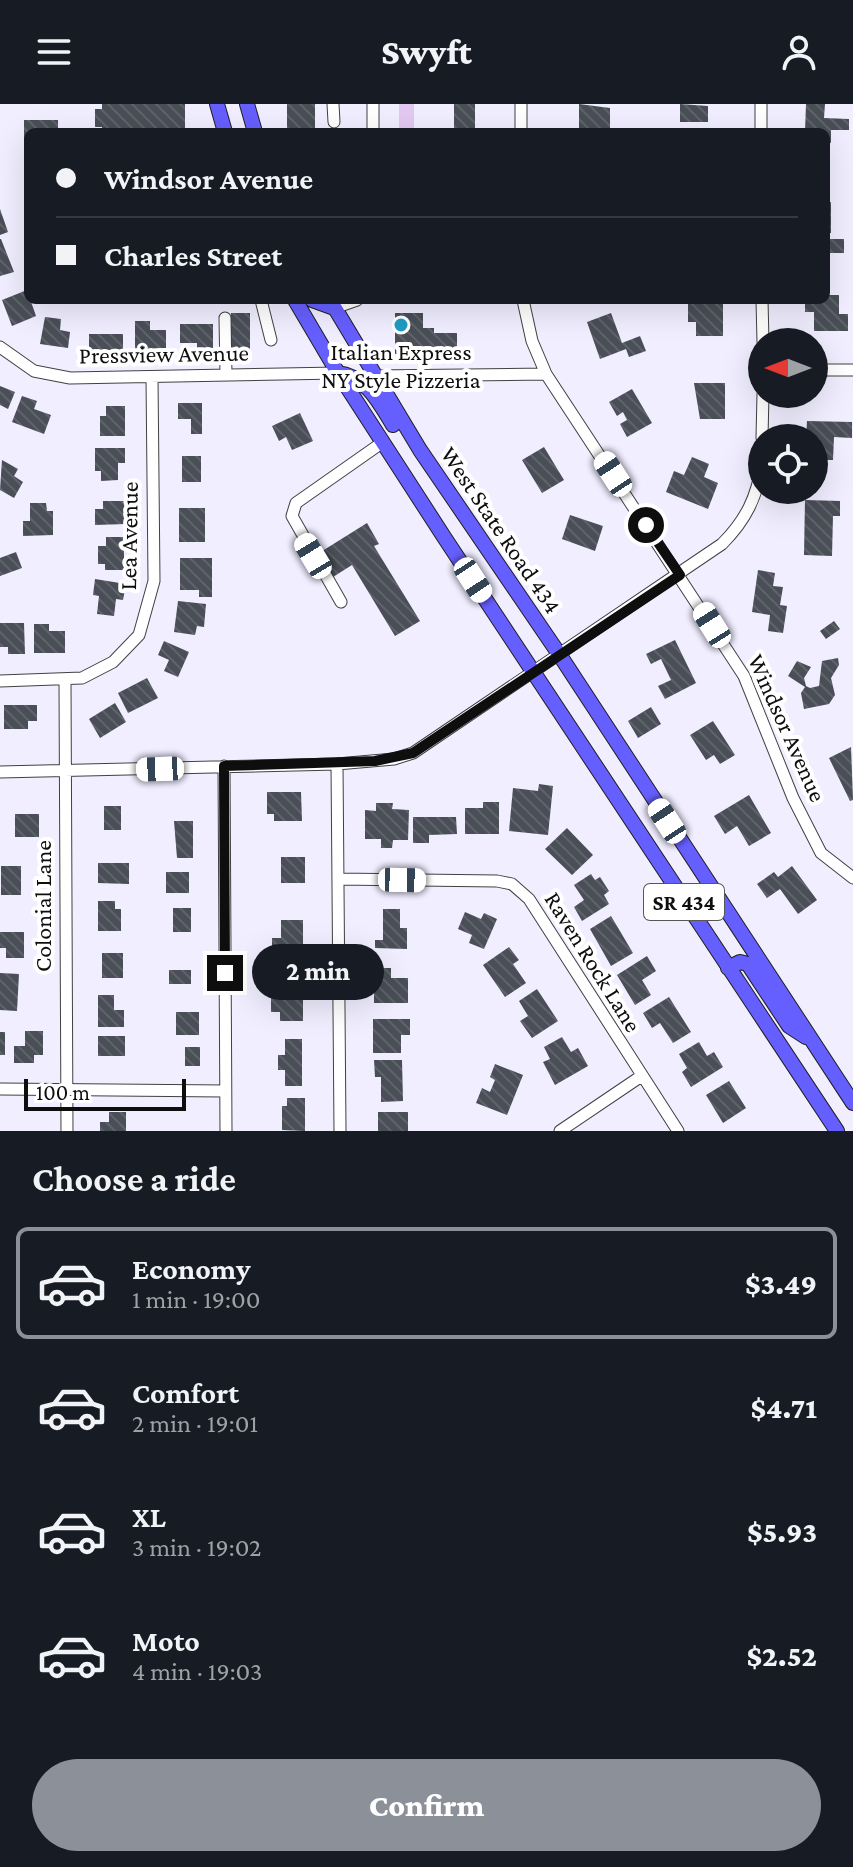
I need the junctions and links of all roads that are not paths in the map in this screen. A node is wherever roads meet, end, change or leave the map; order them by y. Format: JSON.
{"nodes":[{"id":1,"x":217,"y":104,"type":"edge"},
{"id":2,"x":247,"y":104,"type":"edge"},
{"id":3,"x":333,"y":104,"type":"edge"},
{"id":4,"x":373,"y":104,"type":"edge"},
{"id":5,"x":521,"y":104,"type":"edge"},
{"id":6,"x":761,"y":104,"type":"edge"},
{"id":7,"x":334,"y":122,"type":"dead end"},
{"id":8,"x":224,"y":128,"type":"edge"},
{"id":9,"x":254,"y":128,"type":"edge"},
{"id":10,"x":373,"y":128,"type":"edge"},
{"id":11,"x":521,"y":128,"type":"edge"},
{"id":12,"x":761,"y":128,"type":"edge"},
{"id":13,"x":262,"y":304,"type":"edge"},
{"id":14,"x":297,"y":304,"type":"edge"},
{"id":15,"x":332,"y":304,"type":"edge"},
{"id":16,"x":524,"y":304,"type":"edge"},
{"id":17,"x":762,"y":304,"type":"edge"},
{"id":18,"x":225,"y":318,"type":"dead end"},
{"id":19,"x":763,"y":328,"type":"edge"},
{"id":20,"x":271,"y":340,"type":"dead end"},
{"id":21,"x":0,"y":347,"type":"edge"},
{"id":22,"x":828,"y":370,"type":"edge"},
{"id":23,"x":853,"y":370,"type":"edge"},
{"id":24,"x":338,"y":373,"type":"junction"},
{"id":25,"x":546,"y":374,"type":"junction"},
{"id":26,"x":226,"y":375,"type":"junction"},
{"id":27,"x":374,"y":376,"type":"junction"},
{"id":28,"x":152,"y":377,"type":"junction"},
{"id":29,"x":383,"y":442,"type":"junction"},
{"id":30,"x":420,"y":450,"type":"junction"},
{"id":31,"x":752,"y":504,"type":"edge"},
{"id":32,"x":680,"y":575,"type":"junction"},
{"id":33,"x":341,"y":602,"type":"dead end"},
{"id":34,"x":559,"y":654,"type":"junction"},
{"id":35,"x":533,"y":672,"type":"junction"},
{"id":36,"x":0,"y":681,"type":"edge"},
{"id":37,"x":65,"y":681,"type":"junction"},
{"id":38,"x":337,"y":764,"type":"junction"},
{"id":39,"x":224,"y":766,"type":"junction"},
{"id":40,"x":0,"y":772,"type":"edge"},
{"id":41,"x":65,"y":772,"type":"junction"},
{"id":42,"x":853,"y":878,"type":"edge"},
{"id":43,"x":338,"y":879,"type":"junction"},
{"id":44,"x":728,"y":968,"type":"junction"},
{"id":45,"x":813,"y":1042,"type":"junction"},
{"id":46,"x":640,"y":1077,"type":"junction"},
{"id":47,"x":0,"y":1089,"type":"edge"},
{"id":48,"x":67,"y":1089,"type":"junction"},
{"id":49,"x":225,"y":1091,"type":"junction"},
{"id":50,"x":853,"y":1103,"type":"edge"},
{"id":51,"x":67,"y":1131,"type":"edge"},
{"id":52,"x":226,"y":1131,"type":"edge"},
{"id":53,"x":340,"y":1131,"type":"edge"},
{"id":54,"x":560,"y":1131,"type":"edge"},
{"id":55,"x":678,"y":1131,"type":"edge"},
{"id":56,"x":837,"y":1131,"type":"edge"}],
"edges":[{"from":1,"to":8,"type":"main road"},
{"from":2,"to":9,"type":"main road"},
{"from":3,"to":7,"type":"street"},
{"from":4,"to":10,"type":"street"},
{"from":5,"to":11,"type":"street"},
{"from":6,"to":12,"type":"street"},
{"from":13,"to":20,"type":"street"},
{"from":14,"to":24,"type":"main road","number":"SR 434"},
{"from":15,"to":27,"type":"main road","name":"West State Road 434","number":"SR 434"},
{"from":16,"to":25,"type":"street","name":"Windsor Avenue"},
{"from":17,"to":19,"type":"street"},
{"from":18,"to":26,"type":"street"},
{"from":21,"to":28,"type":"street","name":"Pressview Avenue"},
{"from":22,"to":23,"type":"street"},
{"from":24,"to":26,"type":"street","name":"Pressview Avenue"},
{"from":24,"to":29,"type":"main road","number":"SR 434"},
{"from":24,"to":30,"type":"main road"},
{"from":25,"to":27,"type":"street"},
{"from":25,"to":32,"type":"street","name":"Windsor Avenue"},
{"from":26,"to":28,"type":"street","name":"Pressview Avenue"},
{"from":27,"to":30,"type":"main road","name":"West State Road 434","number":"SR 434"},
{"from":28,"to":37,"type":"street","name":"Lea Avenue"},
{"from":29,"to":33,"type":"street"},
{"from":29,"to":35,"type":"main road","number":"SR 434"},
{"from":30,"to":34,"type":"main road","name":"West State Road 434","number":"SR 434"},
{"from":31,"to":32,"type":"street"},
{"from":32,"to":34,"type":"street"},
{"from":32,"to":42,"type":"street","name":"Windsor Avenue"},
{"from":34,"to":35,"type":"street"},
{"from":34,"to":45,"type":"main road","name":"West State Road 434","number":"SR 434"},
{"from":35,"to":38,"type":"street"},
{"from":35,"to":44,"type":"main road","number":"SR 434"},
{"from":36,"to":37,"type":"street","name":"Lea Avenue"},
{"from":37,"to":41,"type":"street","name":"Colonial Lane"},
{"from":38,"to":39,"type":"street"},
{"from":38,"to":43,"type":"street"},
{"from":39,"to":41,"type":"street"},
{"from":39,"to":49,"type":"street"},
{"from":40,"to":41,"type":"street"},
{"from":41,"to":48,"type":"street","name":"Colonial Lane"},
{"from":43,"to":46,"type":"street","name":"Raven Rock Lane"},
{"from":43,"to":53,"type":"street"},
{"from":44,"to":45,"type":"main road"},
{"from":44,"to":56,"type":"main road","number":"SR 434"},
{"from":45,"to":50,"type":"main road","number":"SR 434"},
{"from":46,"to":54,"type":"street"},
{"from":46,"to":55,"type":"street","name":"Raven Rock Lane"},
{"from":47,"to":48,"type":"street"},
{"from":48,"to":49,"type":"street"},
{"from":48,"to":51,"type":"street","name":"Colonial Lane"},
{"from":49,"to":52,"type":"street"}]}
